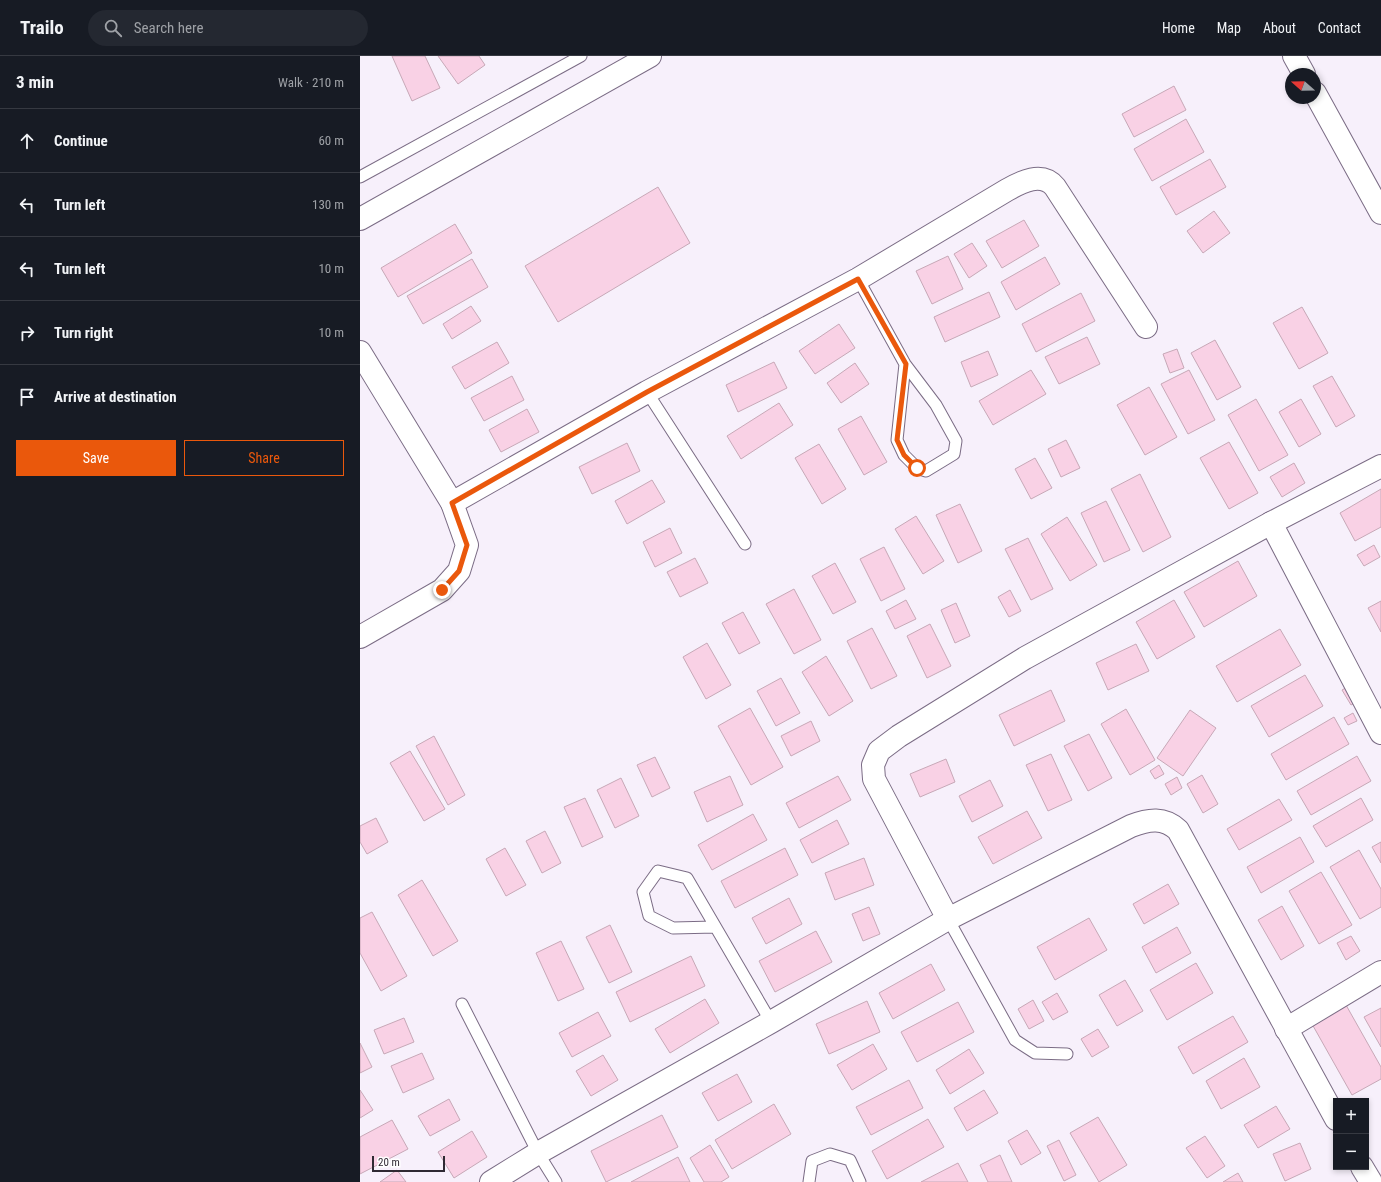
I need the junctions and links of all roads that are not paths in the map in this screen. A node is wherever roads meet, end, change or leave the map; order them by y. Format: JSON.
{"nodes":[{"id":1,"x":581,"y":56,"type":"edge"},
{"id":2,"x":650,"y":56,"type":"edge"},
{"id":3,"x":1294,"y":56,"type":"edge"},
{"id":4,"x":1301,"y":68,"type":"edge"},
{"id":5,"x":1321,"y":104,"type":"edge"},
{"id":6,"x":360,"y":177,"type":"edge"},
{"id":7,"x":1381,"y":213,"type":"edge"},
{"id":8,"x":360,"y":219,"type":"edge"},
{"id":9,"x":858,"y":279,"type":"junction"},
{"id":10,"x":1146,"y":327,"type":"dead end"},
{"id":11,"x":360,"y":352,"type":"edge"},
{"id":12,"x":906,"y":364,"type":"junction"},
{"id":13,"x":647,"y":392,"type":"junction"},
{"id":14,"x":1381,"y":466,"type":"edge"},
{"id":15,"x":452,"y":503,"type":"junction"},
{"id":16,"x":1271,"y":523,"type":"junction"},
{"id":17,"x":744,"y":544,"type":"dead end"},
{"id":18,"x":360,"y":637,"type":"edge"},
{"id":19,"x":1381,"y":733,"type":"edge"},
{"id":20,"x":948,"y":919,"type":"junction"},
{"id":21,"x":715,"y":927,"type":"junction"},
{"id":22,"x":1381,"y":972,"type":"edge"},
{"id":23,"x":462,"y":1004,"type":"dead end"},
{"id":24,"x":771,"y":1022,"type":"junction"},
{"id":25,"x":1286,"y":1029,"type":"junction"},
{"id":26,"x":1067,"y":1054,"type":"dead end"},
{"id":27,"x":1333,"y":1114,"type":"edge"},
{"id":28,"x":538,"y":1153,"type":"junction"},
{"id":29,"x":1364,"y":1170,"type":"edge"},
{"id":30,"x":491,"y":1182,"type":"edge"},
{"id":31,"x":556,"y":1182,"type":"edge"},
{"id":32,"x":809,"y":1182,"type":"edge"},
{"id":33,"x":860,"y":1182,"type":"edge"},
{"id":34,"x":1371,"y":1182,"type":"edge"}],
"edges":[{"from":1,"to":6,"type":"lane"},
{"from":2,"to":8,"type":"street"},
{"from":3,"to":4,"type":"street"},
{"from":5,"to":7,"type":"street"},
{"from":9,"to":10,"type":"street"},
{"from":9,"to":12,"type":"lane"},
{"from":9,"to":13,"type":"street"},
{"from":11,"to":15,"type":"street"},
{"from":12,"to":12,"type":"lane"},
{"from":13,"to":15,"type":"street"},
{"from":13,"to":17,"type":"lane"},
{"from":14,"to":16,"type":"street"},
{"from":15,"to":18,"type":"street"},
{"from":16,"to":19,"type":"street"},
{"from":16,"to":20,"type":"street"},
{"from":20,"to":24,"type":"street"},
{"from":20,"to":25,"type":"street"},
{"from":20,"to":26,"type":"lane"},
{"from":21,"to":21,"type":"lane"},
{"from":21,"to":24,"type":"lane"},
{"from":22,"to":25,"type":"street"},
{"from":23,"to":28,"type":"lane"},
{"from":24,"to":28,"type":"street"},
{"from":25,"to":27,"type":"street"},
{"from":28,"to":30,"type":"street"},
{"from":28,"to":31,"type":"lane"},
{"from":29,"to":34,"type":"street"},
{"from":32,"to":33,"type":"lane"}]}
